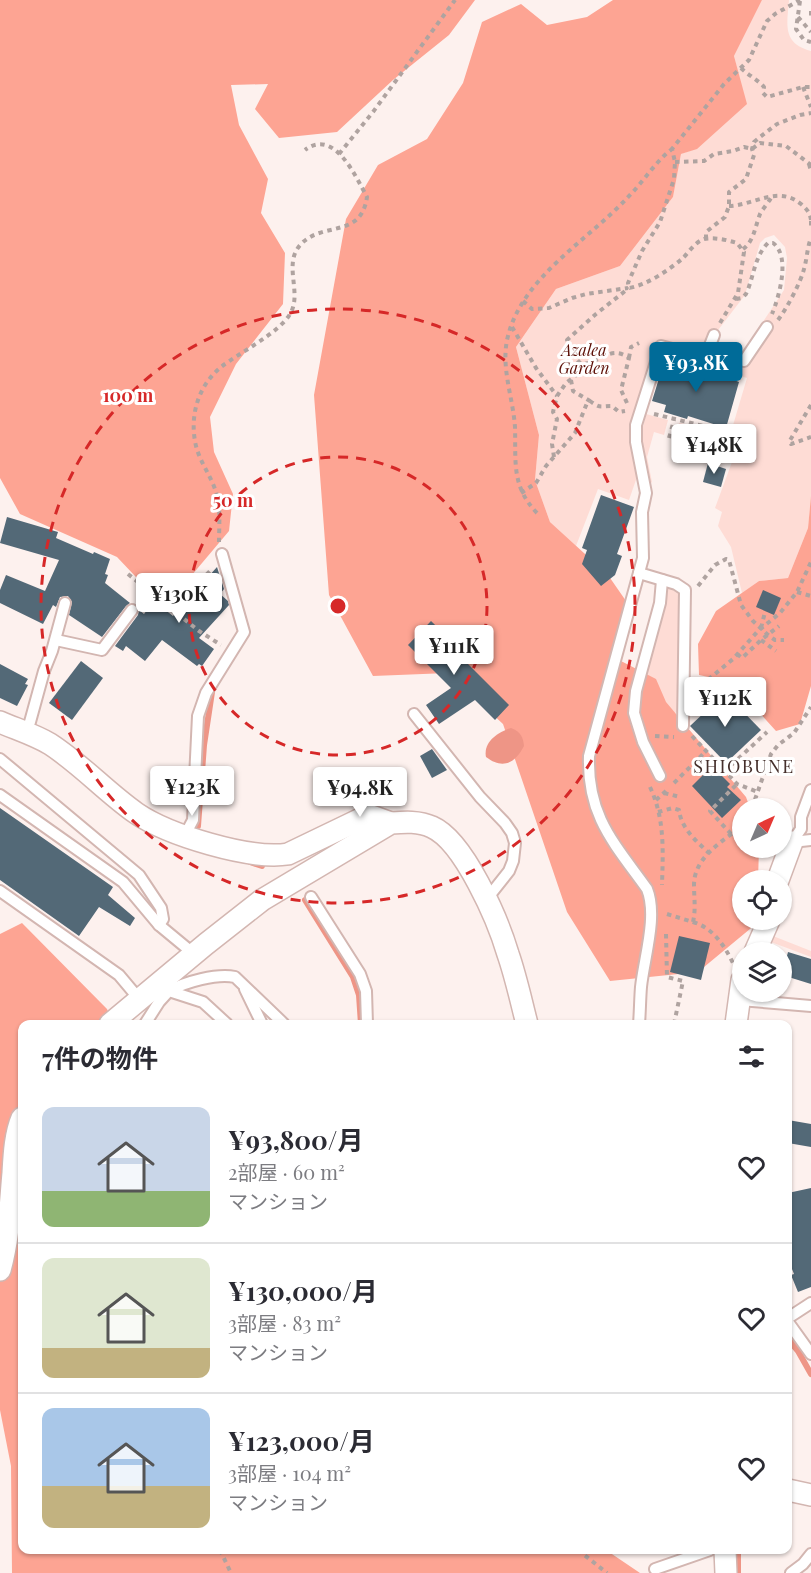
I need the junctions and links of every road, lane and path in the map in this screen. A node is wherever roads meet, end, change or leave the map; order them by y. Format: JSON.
{"nodes":[{"id":1,"x":455,"y":0,"type":"edge"},
{"id":2,"x":811,"y":11,"type":"edge"},
{"id":3,"x":798,"y":16,"type":"junction"},
{"id":4,"x":811,"y":18,"type":"edge"},
{"id":5,"x":811,"y":32,"type":"edge"},
{"id":6,"x":811,"y":42,"type":"edge"},
{"id":7,"x":741,"y":68,"type":"junction"},
{"id":8,"x":803,"y":87,"type":"junction"},
{"id":9,"x":811,"y":87,"type":"edge"},
{"id":10,"x":811,"y":107,"type":"edge"},
{"id":11,"x":811,"y":113,"type":"edge"},
{"id":12,"x":672,"y":148,"type":"junction"},
{"id":13,"x":752,"y":149,"type":"junction"},
{"id":14,"x":305,"y":150,"type":"dead end"},
{"id":15,"x":339,"y":154,"type":"junction"},
{"id":16,"x":675,"y":162,"type":"junction"},
{"id":17,"x":810,"y":164,"type":"edge"},
{"id":18,"x":811,"y":171,"type":"edge"},
{"id":19,"x":772,"y":197,"type":"junction"},
{"id":20,"x":729,"y":207,"type":"junction"},
{"id":21,"x":811,"y":220,"type":"edge"},
{"id":22,"x":811,"y":230,"type":"edge"},
{"id":23,"x":811,"y":238,"type":"edge"},
{"id":24,"x":706,"y":239,"type":"junction"},
{"id":25,"x":742,"y":249,"type":"junction"},
{"id":26,"x":629,"y":288,"type":"junction"},
{"id":27,"x":735,"y":299,"type":"junction"},
{"id":28,"x":523,"y":301,"type":"junction"},
{"id":29,"x":771,"y":324,"type":"junction"},
{"id":30,"x":511,"y":326,"type":"junction"},
{"id":31,"x":714,"y":335,"type":"joint"},
{"id":32,"x":639,"y":343,"type":"dead end"},
{"id":33,"x":629,"y":358,"type":"junction"},
{"id":34,"x":705,"y":358,"type":"junction"},
{"id":35,"x":581,"y":364,"type":"junction"},
{"id":36,"x":571,"y":380,"type":"junction"},
{"id":37,"x":557,"y":396,"type":"junction"},
{"id":38,"x":590,"y":401,"type":"junction"},
{"id":39,"x":811,"y":405,"type":"edge"},
{"id":40,"x":640,"y":410,"type":"junction"},
{"id":41,"x":674,"y":420,"type":"junction"},
{"id":42,"x":711,"y":427,"type":"junction"},
{"id":43,"x":720,"y":430,"type":"dead end"},
{"id":44,"x":811,"y":437,"type":"edge"},
{"id":45,"x":669,"y":438,"type":"dead end"},
{"id":46,"x":705,"y":448,"type":"dead end"},
{"id":47,"x":554,"y":457,"type":"junction"},
{"id":48,"x":521,"y":493,"type":"junction"},
{"id":49,"x":537,"y":513,"type":"dead end"},
{"id":50,"x":222,"y":554,"type":"junction"},
{"id":51,"x":811,"y":562,"type":"edge"},
{"id":52,"x":639,"y":573,"type":"junction"},
{"id":53,"x":128,"y":574,"type":"dead end"},
{"id":54,"x":662,"y":580,"type":"junction"},
{"id":55,"x":695,"y":590,"type":"dead end"},
{"id":56,"x":797,"y":592,"type":"junction"},
{"id":57,"x":159,"y":597,"type":"junction"},
{"id":58,"x":811,"y":597,"type":"edge"},
{"id":59,"x":65,"y":603,"type":"dead end"},
{"id":60,"x":132,"y":610,"type":"dead end"},
{"id":61,"x":765,"y":612,"type":"dead end"},
{"id":62,"x":779,"y":626,"type":"dead end"},
{"id":63,"x":761,"y":628,"type":"junction"},
{"id":64,"x":768,"y":634,"type":"junction"},
{"id":65,"x":56,"y":640,"type":"junction"},
{"id":66,"x":760,"y":640,"type":"junction"},
{"id":67,"x":784,"y":640,"type":"dead end"},
{"id":68,"x":232,"y":651,"type":"junction"},
{"id":69,"x":776,"y":651,"type":"dead end"},
{"id":70,"x":737,"y":654,"type":"junction"},
{"id":71,"x":811,"y":706,"type":"edge"},
{"id":72,"x":414,"y":714,"type":"dead end"},
{"id":73,"x":0,"y":722,"type":"edge"},
{"id":74,"x":683,"y":726,"type":"junction"},
{"id":75,"x":24,"y":732,"type":"junction"},
{"id":76,"x":767,"y":732,"type":"dead end"},
{"id":77,"x":706,"y":751,"type":"junction"},
{"id":78,"x":0,"y":759,"type":"edge"},
{"id":79,"x":725,"y":771,"type":"junction"},
{"id":80,"x":660,"y":776,"type":"dead end"},
{"id":81,"x":678,"y":778,"type":"dead end"},
{"id":82,"x":737,"y":784,"type":"junction"},
{"id":83,"x":811,"y":790,"type":"edge"},
{"id":84,"x":758,"y":792,"type":"junction"},
{"id":85,"x":664,"y":793,"type":"dead end"},
{"id":86,"x":0,"y":795,"type":"edge"},
{"id":87,"x":680,"y":797,"type":"dead end"},
{"id":88,"x":756,"y":798,"type":"edge"},
{"id":89,"x":656,"y":800,"type":"dead end"},
{"id":90,"x":658,"y":812,"type":"junction"},
{"id":91,"x":391,"y":823,"type":"junction"},
{"id":92,"x":730,"y":834,"type":"joint"},
{"id":93,"x":185,"y":835,"type":"junction"},
{"id":94,"x":802,"y":841,"type":"edge"},
{"id":95,"x":709,"y":853,"type":"junction"},
{"id":96,"x":784,"y":870,"type":"edge"},
{"id":97,"x":0,"y":891,"type":"edge"},
{"id":98,"x":662,"y":892,"type":"dead end"},
{"id":99,"x":312,"y":897,"type":"dead end"},
{"id":100,"x":486,"y":900,"type":"junction"},
{"id":101,"x":665,"y":902,"type":"dead end"},
{"id":102,"x":667,"y":914,"type":"junction"},
{"id":103,"x":693,"y":922,"type":"junction"},
{"id":104,"x":159,"y":925,"type":"junction"},
{"id":105,"x":194,"y":954,"type":"junction"},
{"id":106,"x":732,"y":965,"type":"edge"},
{"id":107,"x":243,"y":983,"type":"junction"},
{"id":108,"x":166,"y":987,"type":"junction"},
{"id":109,"x":140,"y":1000,"type":"junction"},
{"id":110,"x":792,"y":1000,"type":"edge"},
{"id":111,"x":738,"y":1002,"type":"edge"},
{"id":112,"x":811,"y":1006,"type":"edge"},
{"id":113,"x":115,"y":1020,"type":"edge"},
{"id":114,"x":148,"y":1020,"type":"edge"},
{"id":115,"x":223,"y":1020,"type":"edge"},
{"id":116,"x":260,"y":1020,"type":"edge"},
{"id":117,"x":280,"y":1020,"type":"edge"},
{"id":118,"x":367,"y":1020,"type":"edge"},
{"id":119,"x":526,"y":1020,"type":"edge"},
{"id":120,"x":639,"y":1020,"type":"edge"},
{"id":121,"x":675,"y":1020,"type":"edge"},
{"id":122,"x":736,"y":1020,"type":"edge"},
{"id":123,"x":18,"y":1131,"type":"edge"},
{"id":124,"x":0,"y":1270,"type":"edge"},
{"id":125,"x":811,"y":1303,"type":"edge"},
{"id":126,"x":792,"y":1317,"type":"edge"},
{"id":127,"x":792,"y":1326,"type":"edge"},
{"id":128,"x":811,"y":1354,"type":"edge"},
{"id":129,"x":792,"y":1491,"type":"edge"},
{"id":130,"x":811,"y":1494,"type":"edge"},
{"id":131,"x":222,"y":1554,"type":"edge"},
{"id":132,"x":583,"y":1554,"type":"edge"},
{"id":133,"x":698,"y":1554,"type":"edge"},
{"id":134,"x":725,"y":1554,"type":"edge"},
{"id":135,"x":811,"y":1554,"type":"edge"},
{"id":136,"x":655,"y":1569,"type":"dead end"},
{"id":137,"x":231,"y":1573,"type":"edge"},
{"id":138,"x":607,"y":1573,"type":"edge"},
{"id":139,"x":726,"y":1573,"type":"edge"},
{"id":140,"x":790,"y":1573,"type":"edge"}],
"edges":[{"from":1,"to":15,"type":"path"},
{"from":2,"to":4,"type":"path"},
{"from":3,"to":5,"type":"path"},
{"from":3,"to":6,"type":"path"},
{"from":3,"to":7,"type":"path"},
{"from":7,"to":8,"type":"path"},
{"from":7,"to":12,"type":"path"},
{"from":8,"to":9,"type":"path"},
{"from":8,"to":10,"type":"path"},
{"from":11,"to":13,"type":"path"},
{"from":12,"to":16,"type":"path"},
{"from":12,"to":28,"type":"path"},
{"from":13,"to":16,"type":"path"},
{"from":13,"to":17,"type":"path"},
{"from":13,"to":20,"type":"path"},
{"from":14,"to":15,"type":"path"},
{"from":15,"to":50,"type":"path"},
{"from":16,"to":26,"type":"path"},
{"from":17,"to":18,"type":"path"},
{"from":19,"to":20,"type":"path"},
{"from":19,"to":21,"type":"path"},
{"from":19,"to":25,"type":"path"},
{"from":20,"to":24,"type":"path"},
{"from":21,"to":22,"type":"path"},
{"from":23,"to":29,"type":"path"},
{"from":24,"to":25,"type":"path"},
{"from":24,"to":26,"type":"path"},
{"from":25,"to":27,"type":"path"},
{"from":26,"to":28,"type":"path"},
{"from":26,"to":35,"type":"path"},
{"from":27,"to":29,"type":"path"},
{"from":27,"to":31,"type":"path"},
{"from":28,"to":30,"type":"path"},
{"from":29,"to":34,"type":"lane"},
{"from":30,"to":37,"type":"path"},
{"from":30,"to":48,"type":"path"},
{"from":31,"to":34,"type":"lane"},
{"from":32,"to":33,"type":"path"},
{"from":33,"to":35,"type":"path"},
{"from":33,"to":38,"type":"path"},
{"from":34,"to":40,"type":"lane"},
{"from":35,"to":36,"type":"path"},
{"from":36,"to":37,"type":"path"},
{"from":36,"to":38,"type":"path"},
{"from":37,"to":47,"type":"path"},
{"from":38,"to":47,"type":"path"},
{"from":39,"to":44,"type":"path"},
{"from":40,"to":41,"type":"path"},
{"from":40,"to":52,"type":"lane"},
{"from":41,"to":42,"type":"path"},
{"from":41,"to":45,"type":"path"},
{"from":42,"to":43,"type":"path"},
{"from":42,"to":46,"type":"path"},
{"from":47,"to":48,"type":"path"},
{"from":48,"to":49,"type":"path"},
{"from":50,"to":57,"type":"path"},
{"from":50,"to":68,"type":"lane"},
{"from":51,"to":56,"type":"path"},
{"from":52,"to":54,"type":"lane"},
{"from":52,"to":120,"type":"lane"},
{"from":53,"to":57,"type":"path"},
{"from":54,"to":74,"type":"lane"},
{"from":54,"to":80,"type":"lane"},
{"from":55,"to":63,"type":"path"},
{"from":56,"to":58,"type":"path"},
{"from":56,"to":63,"type":"path"},
{"from":57,"to":68,"type":"path"},
{"from":59,"to":65,"type":"lane"},
{"from":60,"to":65,"type":"lane"},
{"from":61,"to":63,"type":"path"},
{"from":62,"to":64,"type":"path"},
{"from":63,"to":64,"type":"path"},
{"from":63,"to":70,"type":"path"},
{"from":64,"to":66,"type":"path"},
{"from":64,"to":67,"type":"path"},
{"from":65,"to":75,"type":"lane"},
{"from":66,"to":69,"type":"path"},
{"from":66,"to":70,"type":"path"},
{"from":68,"to":93,"type":"lane"},
{"from":70,"to":74,"type":"path"},
{"from":71,"to":84,"type":"path"},
{"from":72,"to":100,"type":"lane"},
{"from":73,"to":75,"type":"street"},
{"from":74,"to":77,"type":"path"},
{"from":75,"to":93,"type":"street"},
{"from":76,"to":79,"type":"path"},
{"from":77,"to":79,"type":"path"},
{"from":77,"to":81,"type":"path"},
{"from":78,"to":104,"type":"lane"},
{"from":79,"to":82,"type":"path"},
{"from":82,"to":84,"type":"path"},
{"from":82,"to":92,"type":"path"},
{"from":83,"to":94,"type":"lane"},
{"from":84,"to":88,"type":"path"},
{"from":85,"to":87,"type":"path"},
{"from":86,"to":104,"type":"lane"},
{"from":89,"to":90,"type":"path"},
{"from":90,"to":95,"type":"path"},
{"from":90,"to":98,"type":"path"},
{"from":91,"to":93,"type":"street"},
{"from":91,"to":100,"type":"street"},
{"from":91,"to":105,"type":"street"},
{"from":92,"to":95,"type":"path"},
{"from":94,"to":96,"type":"street"},
{"from":95,"to":103,"type":"path"},
{"from":97,"to":109,"type":"lane"},
{"from":99,"to":118,"type":"lane"},
{"from":100,"to":119,"type":"street"},
{"from":101,"to":102,"type":"path"},
{"from":102,"to":103,"type":"path"},
{"from":102,"to":121,"type":"path"},
{"from":103,"to":106,"type":"path"},
{"from":104,"to":105,"type":"lane"},
{"from":105,"to":108,"type":"street"},
{"from":107,"to":108,"type":"lane"},
{"from":107,"to":116,"type":"lane"},
{"from":107,"to":117,"type":"lane"},
{"from":108,"to":109,"type":"street"},
{"from":108,"to":114,"type":"lane"},
{"from":108,"to":115,"type":"lane"},
{"from":109,"to":113,"type":"street"},
{"from":110,"to":112,"type":"lane"},
{"from":111,"to":122,"type":"street"},
{"from":123,"to":124,"type":"street"},
{"from":125,"to":126,"type":"lane"},
{"from":127,"to":128,"type":"lane"},
{"from":129,"to":130,"type":"street"},
{"from":131,"to":137,"type":"path"},
{"from":132,"to":138,"type":"path"},
{"from":133,"to":136,"type":"lane"},
{"from":134,"to":139,"type":"street"},
{"from":135,"to":140,"type":"lane"}]}
